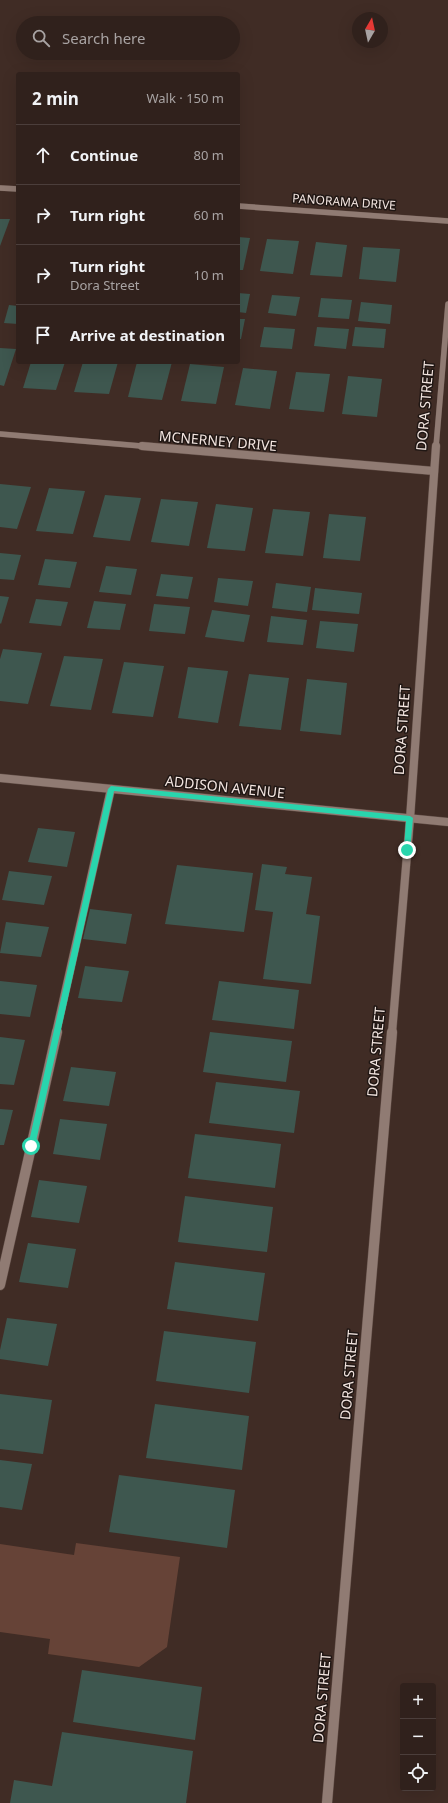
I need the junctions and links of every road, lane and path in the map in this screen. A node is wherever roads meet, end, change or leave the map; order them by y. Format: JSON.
{"nodes":[{"id":1,"x":0,"y":188,"type":"edge"},
{"id":2,"x":16,"y":189,"type":"edge"},
{"id":3,"x":240,"y":206,"type":"edge"},
{"id":4,"x":448,"y":221,"type":"edge"},
{"id":5,"x":448,"y":304,"type":"edge"},
{"id":6,"x":0,"y":434,"type":"edge"},
{"id":7,"x":434,"y":471,"type":"junction"},
{"id":8,"x":0,"y":778,"type":"edge"},
{"id":9,"x":111,"y":789,"type":"junction"},
{"id":10,"x":410,"y":818,"type":"junction"},
{"id":11,"x":448,"y":822,"type":"edge"},
{"id":12,"x":0,"y":1285,"type":"edge"},
{"id":13,"x":327,"y":1803,"type":"edge"}],
"edges":[{"from":1,"to":2,"type":"street"},
{"from":3,"to":4,"type":"street","name":"PANORAMA DRIVE"},
{"from":5,"to":7,"type":"street","name":"DORA STREET"},
{"from":6,"to":7,"type":"street","name":"MCNERNEY DRIVE"},
{"from":7,"to":10,"type":"street","name":"DORA STREET"},
{"from":8,"to":9,"type":"street","name":"ADDISON AVENUE"},
{"from":9,"to":10,"type":"street","name":"ADDISON AVENUE"},
{"from":9,"to":12,"type":"street"},
{"from":10,"to":11,"type":"street","name":"ADDISON AVENUE"},
{"from":10,"to":13,"type":"street","name":"DORA STREET"}]}
